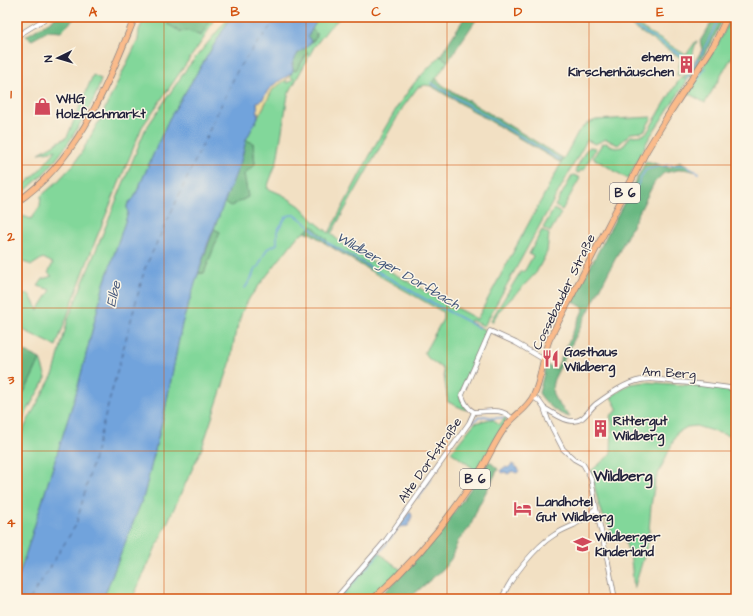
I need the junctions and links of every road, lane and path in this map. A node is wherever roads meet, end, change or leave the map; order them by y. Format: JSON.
{"nodes":[{"id":1,"x":48,"y":17,"type":"edge"},
{"id":2,"x":135,"y":17,"type":"edge"},
{"id":3,"x":727,"y":17,"type":"edge"},
{"id":4,"x":17,"y":36,"type":"edge"},
{"id":5,"x":17,"y":202,"type":"edge"},
{"id":6,"x":543,"y":359,"type":"junction"},
{"id":7,"x":736,"y":389,"type":"edge"},
{"id":8,"x":533,"y":397,"type":"junction"},
{"id":9,"x":544,"y":408,"type":"junction"},
{"id":10,"x":474,"y":412,"type":"junction"},
{"id":11,"x":512,"y":418,"type":"junction"},
{"id":12,"x":596,"y":508,"type":"junction"},
{"id":13,"x":335,"y":599,"type":"edge"},
{"id":14,"x":373,"y":599,"type":"edge"},
{"id":15,"x":502,"y":599,"type":"edge"},
{"id":16,"x":615,"y":599,"type":"edge"}],
"edges":[{"from":1,"to":4,"type":"street"},
{"from":2,"to":5,"type":"main road"},
{"from":3,"to":6,"type":"main road","name":"Cossebauder Straße","number":"B 6"},
{"from":6,"to":8,"type":"main road","name":"Cossebauder Straße","number":"B 6"},
{"from":6,"to":10,"type":"street","name":"Alte Dorfstraße"},
{"from":7,"to":9,"type":"street","name":"Am Berg"},
{"from":8,"to":9,"type":"street"},
{"from":8,"to":11,"type":"main road","name":"Cossebauder Straße","number":"B 6"},
{"from":9,"to":12,"type":"street"},
{"from":10,"to":11,"type":"street"},
{"from":10,"to":13,"type":"street","name":"Alte Dorfstraße"},
{"from":11,"to":14,"type":"main road","name":"Cossebauder Straße","number":"B 6"},
{"from":12,"to":15,"type":"street"},
{"from":12,"to":16,"type":"street"}]}
